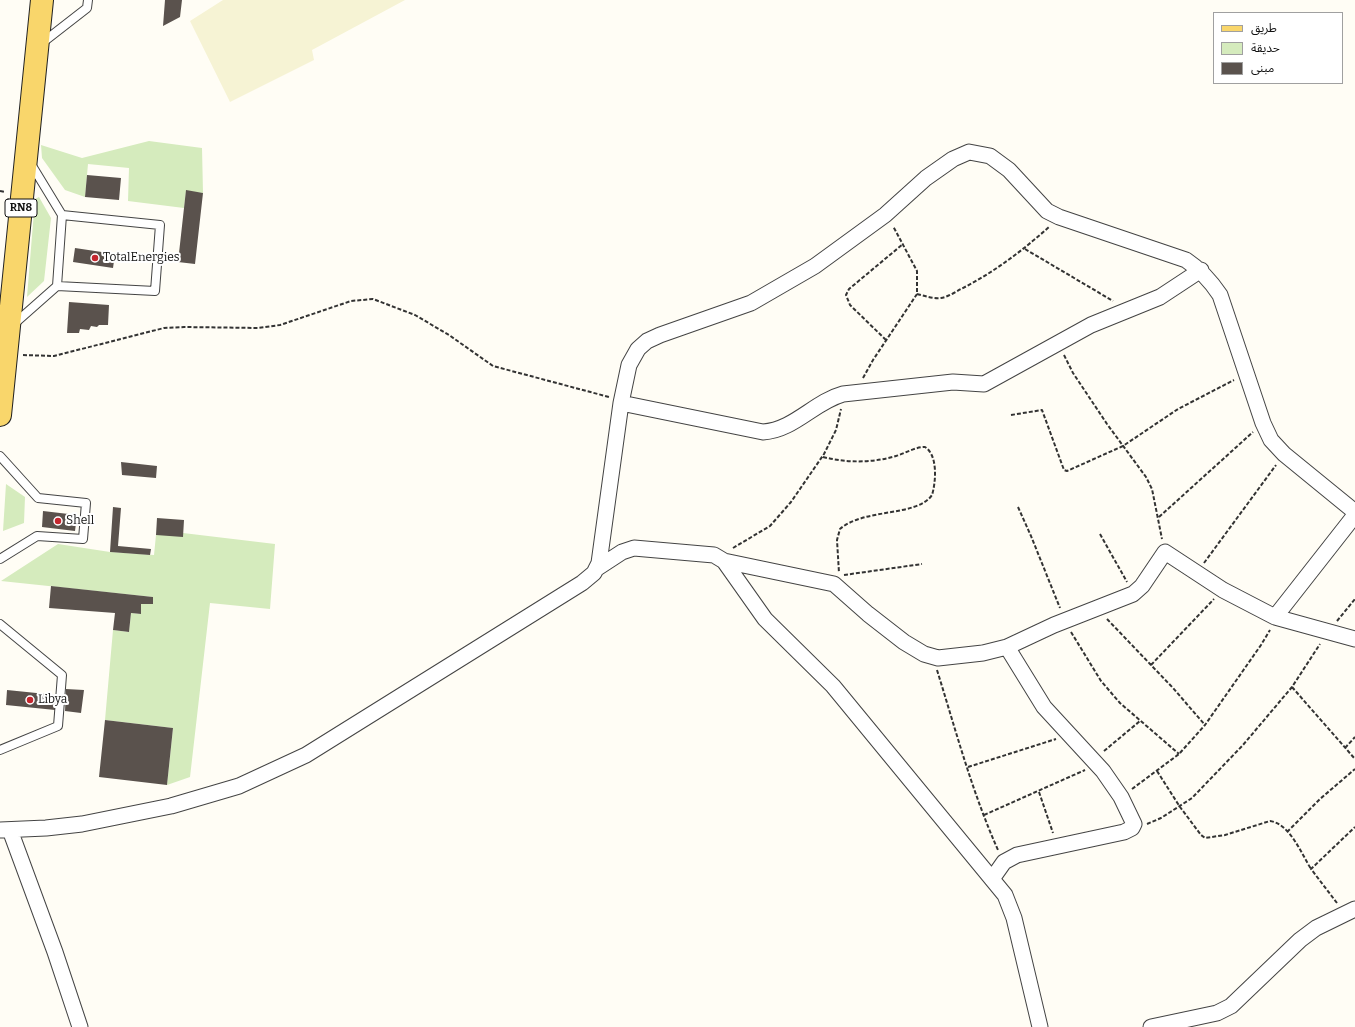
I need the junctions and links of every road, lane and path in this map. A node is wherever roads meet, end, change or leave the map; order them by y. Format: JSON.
{"nodes":[{"id":1,"x":27,"y":0,"type":"edge"},
{"id":2,"x":42,"y":0,"type":"edge"},
{"id":3,"x":88,"y":0,"type":"edge"},
{"id":4,"x":38,"y":46,"type":"junction"},
{"id":5,"x":27,"y":157,"type":"junction"},
{"id":6,"x":62,"y":215,"type":"junction"},
{"id":7,"x":885,"y":215,"type":"junction"},
{"id":8,"x":1059,"y":217,"type":"junction"},
{"id":9,"x":903,"y":244,"type":"junction"},
{"id":10,"x":1025,"y":248,"type":"junction"},
{"id":11,"x":1202,"y":270,"type":"junction"},
{"id":12,"x":0,"y":279,"type":"edge"},
{"id":13,"x":57,"y":286,"type":"junction"},
{"id":14,"x":917,"y":294,"type":"junction"},
{"id":15,"x":1128,"y":310,"type":"junction"},
{"id":16,"x":9,"y":328,"type":"junction"},
{"id":17,"x":886,"y":340,"type":"junction"},
{"id":18,"x":1059,"y":344,"type":"junction"},
{"id":19,"x":6,"y":352,"type":"junction"},
{"id":20,"x":1246,"y":373,"type":"junction"},
{"id":21,"x":850,"y":394,"type":"junction"},
{"id":22,"x":621,"y":402,"type":"junction"},
{"id":23,"x":0,"y":415,"type":"edge"},
{"id":24,"x":1011,"y":415,"type":"dead end"},
{"id":25,"x":1263,"y":423,"type":"junction"},
{"id":26,"x":1123,"y":446,"type":"junction"},
{"id":27,"x":1284,"y":454,"type":"junction"},
{"id":28,"x":0,"y":456,"type":"edge"},
{"id":29,"x":823,"y":457,"type":"junction"},
{"id":30,"x":1018,"y":507,"type":"dead end"},
{"id":31,"x":1355,"y":513,"type":"edge"},
{"id":32,"x":1159,"y":517,"type":"junction"},
{"id":33,"x":1100,"y":534,"type":"dead end"},
{"id":34,"x":1165,"y":552,"type":"junction"},
{"id":35,"x":0,"y":559,"type":"edge"},
{"id":36,"x":721,"y":559,"type":"junction"},
{"id":37,"x":922,"y":564,"type":"dead end"},
{"id":38,"x":596,"y":570,"type":"junction"},
{"id":39,"x":1196,"y":573,"type":"junction"},
{"id":40,"x":1223,"y":590,"type":"junction"},
{"id":41,"x":1133,"y":594,"type":"junction"},
{"id":42,"x":1355,"y":599,"type":"edge"},
{"id":43,"x":1095,"y":609,"type":"junction"},
{"id":44,"x":1275,"y":617,"type":"junction"},
{"id":45,"x":1064,"y":621,"type":"junction"},
{"id":46,"x":0,"y":624,"type":"edge"},
{"id":47,"x":1328,"y":632,"type":"junction"},
{"id":48,"x":1355,"y":640,"type":"edge"},
{"id":49,"x":1007,"y":647,"type":"junction"},
{"id":50,"x":933,"y":657,"type":"junction"},
{"id":51,"x":1151,"y":665,"type":"junction"},
{"id":52,"x":1292,"y":687,"type":"junction"},
{"id":53,"x":1140,"y":721,"type":"junction"},
{"id":54,"x":1206,"y":725,"type":"junction"},
{"id":55,"x":1070,"y":734,"type":"junction"},
{"id":56,"x":1355,"y":737,"type":"edge"},
{"id":57,"x":1345,"y":748,"type":"junction"},
{"id":58,"x":0,"y":750,"type":"edge"},
{"id":59,"x":1179,"y":754,"type":"junction"},
{"id":60,"x":1355,"y":759,"type":"edge"},
{"id":61,"x":1096,"y":762,"type":"junction"},
{"id":62,"x":968,"y":767,"type":"junction"},
{"id":63,"x":1355,"y":769,"type":"edge"},
{"id":64,"x":1157,"y":771,"type":"junction"},
{"id":65,"x":1039,"y":791,"type":"junction"},
{"id":66,"x":1121,"y":797,"type":"junction"},
{"id":67,"x":1180,"y":807,"type":"junction"},
{"id":68,"x":984,"y":815,"type":"junction"},
{"id":69,"x":1133,"y":827,"type":"junction"},
{"id":70,"x":1355,"y":828,"type":"edge"},
{"id":71,"x":5,"y":830,"type":"edge"},
{"id":72,"x":1287,"y":832,"type":"junction"},
{"id":73,"x":1058,"y":848,"type":"junction"},
{"id":74,"x":1004,"y":862,"type":"junction"},
{"id":75,"x":1311,"y":869,"type":"junction"},
{"id":76,"x":992,"y":879,"type":"junction"},
{"id":77,"x":1350,"y":911,"type":"edge"},
{"id":78,"x":80,"y":1027,"type":"edge"},
{"id":79,"x":1040,"y":1027,"type":"edge"},
{"id":80,"x":1151,"y":1027,"type":"edge"}],
"edges":[{"from":1,"to":12,"type":"main road","number":"RN8"},
{"from":2,"to":4,"type":"main road","number":"RN8"},
{"from":3,"to":4,"type":"lane"},
{"from":4,"to":5,"type":"main road","number":"RN8"},
{"from":5,"to":6,"type":"lane"},
{"from":5,"to":16,"type":"main road","number":"RN8"},
{"from":6,"to":13,"type":"lane"},
{"from":6,"to":13,"type":"lane"},
{"from":7,"to":8,"type":"street"},
{"from":7,"to":9,"type":"path"},
{"from":7,"to":22,"type":"street"},
{"from":8,"to":10,"type":"path"},
{"from":8,"to":11,"type":"street"},
{"from":9,"to":14,"type":"path"},
{"from":9,"to":17,"type":"path"},
{"from":10,"to":14,"type":"path"},
{"from":10,"to":15,"type":"path"},
{"from":11,"to":15,"type":"street"},
{"from":11,"to":20,"type":"street"},
{"from":13,"to":16,"type":"lane"},
{"from":14,"to":17,"type":"path"},
{"from":15,"to":18,"type":"street"},
{"from":16,"to":19,"type":"main road","number":"RN8"},
{"from":17,"to":21,"type":"path"},
{"from":18,"to":21,"type":"street"},
{"from":18,"to":26,"type":"path"},
{"from":19,"to":22,"type":"path"},
{"from":19,"to":23,"type":"main road","number":"RN8"},
{"from":20,"to":25,"type":"street"},
{"from":20,"to":26,"type":"path"},
{"from":21,"to":22,"type":"street"},
{"from":21,"to":29,"type":"path"},
{"from":22,"to":38,"type":"street"},
{"from":24,"to":26,"type":"path"},
{"from":25,"to":27,"type":"street"},
{"from":25,"to":32,"type":"path"},
{"from":26,"to":32,"type":"path"},
{"from":27,"to":31,"type":"street"},
{"from":27,"to":39,"type":"path"},
{"from":28,"to":35,"type":"lane"},
{"from":29,"to":36,"type":"path"},
{"from":29,"to":37,"type":"path"},
{"from":30,"to":45,"type":"path"},
{"from":31,"to":44,"type":"street"},
{"from":32,"to":34,"type":"path"},
{"from":33,"to":41,"type":"path"},
{"from":34,"to":39,"type":"street"},
{"from":34,"to":41,"type":"street"},
{"from":36,"to":38,"type":"street"},
{"from":36,"to":50,"type":"street"},
{"from":36,"to":76,"type":"street"},
{"from":38,"to":71,"type":"street"},
{"from":39,"to":40,"type":"street"},
{"from":40,"to":44,"type":"street"},
{"from":40,"to":51,"type":"path"},
{"from":41,"to":43,"type":"street"},
{"from":42,"to":47,"type":"path"},
{"from":43,"to":45,"type":"street"},
{"from":43,"to":51,"type":"path"},
{"from":44,"to":47,"type":"street"},
{"from":44,"to":54,"type":"path"},
{"from":45,"to":49,"type":"street"},
{"from":45,"to":53,"type":"path"},
{"from":46,"to":58,"type":"lane"},
{"from":47,"to":48,"type":"street"},
{"from":47,"to":52,"type":"path"},
{"from":49,"to":50,"type":"street"},
{"from":49,"to":55,"type":"street"},
{"from":50,"to":62,"type":"path"},
{"from":51,"to":54,"type":"path"},
{"from":52,"to":57,"type":"path"},
{"from":52,"to":67,"type":"path"},
{"from":53,"to":59,"type":"path"},
{"from":53,"to":61,"type":"path"},
{"from":54,"to":59,"type":"path"},
{"from":55,"to":61,"type":"street"},
{"from":55,"to":62,"type":"path"},
{"from":56,"to":57,"type":"path"},
{"from":57,"to":60,"type":"path"},
{"from":59,"to":64,"type":"path"},
{"from":61,"to":65,"type":"path"},
{"from":61,"to":66,"type":"street"},
{"from":62,"to":68,"type":"path"},
{"from":63,"to":72,"type":"path"},
{"from":64,"to":66,"type":"path"},
{"from":64,"to":67,"type":"path"},
{"from":65,"to":68,"type":"path"},
{"from":65,"to":73,"type":"path"},
{"from":66,"to":69,"type":"street"},
{"from":67,"to":69,"type":"path"},
{"from":67,"to":72,"type":"path"},
{"from":68,"to":74,"type":"path"},
{"from":69,"to":73,"type":"street"},
{"from":70,"to":75,"type":"path"},
{"from":71,"to":78,"type":"street"},
{"from":72,"to":75,"type":"path"},
{"from":73,"to":74,"type":"street"},
{"from":74,"to":76,"type":"street"},
{"from":75,"to":77,"type":"path"},
{"from":76,"to":79,"type":"street"},
{"from":77,"to":80,"type":"street"}]}
